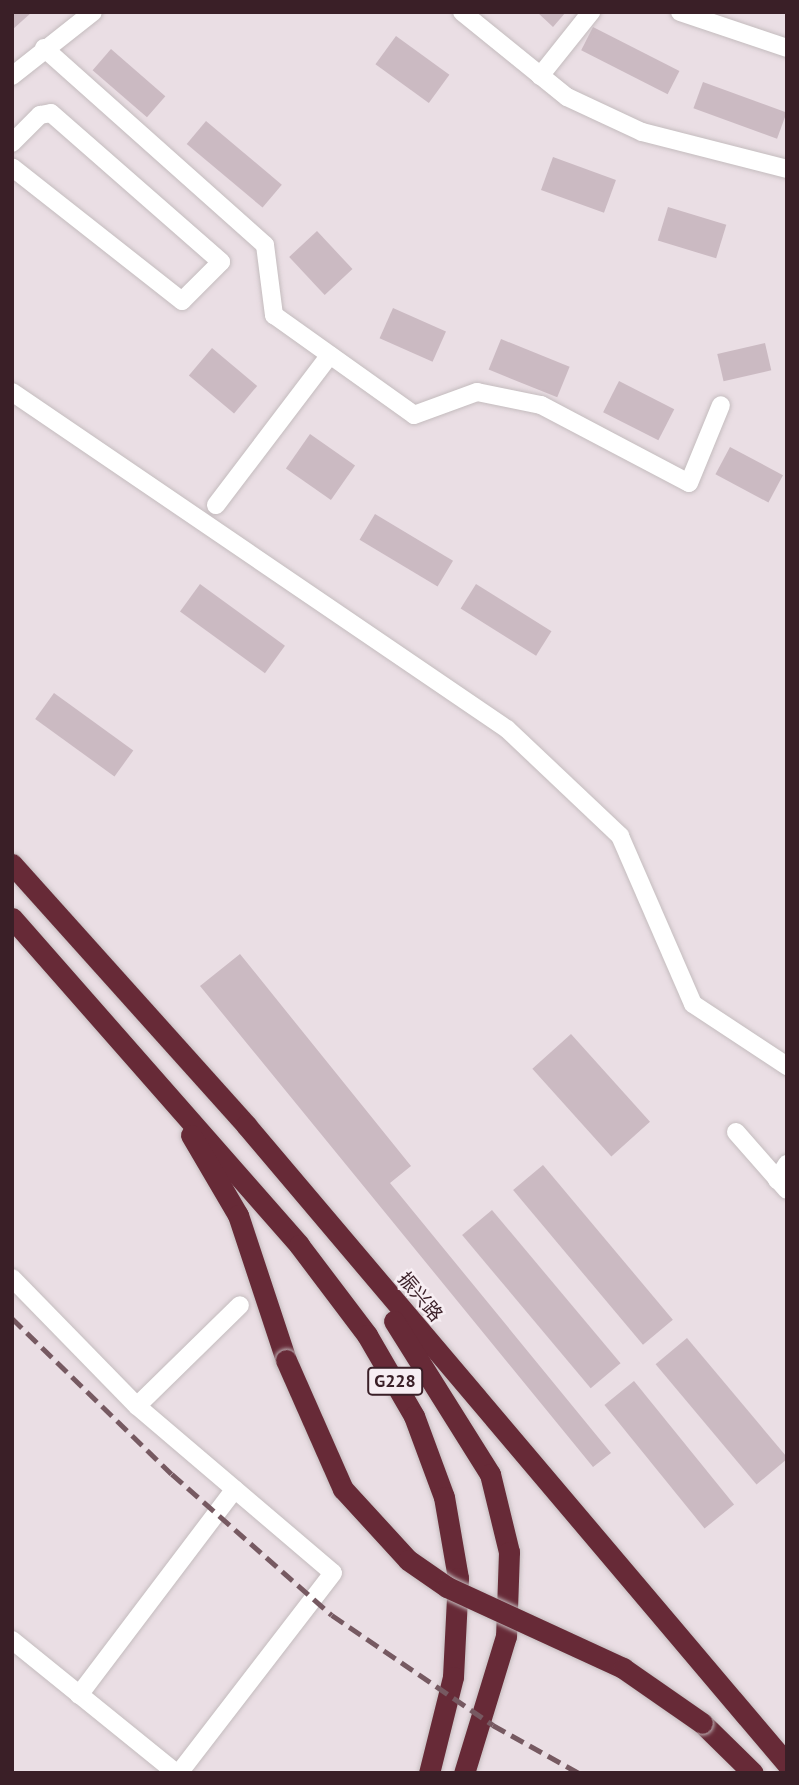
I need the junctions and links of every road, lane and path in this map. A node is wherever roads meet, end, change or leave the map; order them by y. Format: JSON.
{"nodes":[{"id":1,"x":93,"y":12,"type":"edge"},
{"id":2,"x":463,"y":12,"type":"edge"},
{"id":3,"x":591,"y":12,"type":"edge"},
{"id":4,"x":680,"y":12,"type":"edge"},
{"id":5,"x":44,"y":48,"type":"junction"},
{"id":6,"x":787,"y":48,"type":"edge"},
{"id":7,"x":12,"y":76,"type":"edge"},
{"id":8,"x":540,"y":76,"type":"junction"},
{"id":9,"x":12,"y":143,"type":"edge"},
{"id":10,"x":12,"y":167,"type":"edge"},
{"id":11,"x":787,"y":169,"type":"edge"},
{"id":12,"x":330,"y":355,"type":"junction"},
{"id":13,"x":12,"y":392,"type":"edge"},
{"id":14,"x":722,"y":405,"type":"dead end"},
{"id":15,"x":216,"y":505,"type":"dead end"},
{"id":16,"x":12,"y":864,"type":"edge"},
{"id":17,"x":12,"y":918,"type":"edge"},
{"id":18,"x":143,"y":1063,"type":"junction"},
{"id":19,"x":787,"y":1066,"type":"edge"},
{"id":20,"x":736,"y":1132,"type":"dead end"},
{"id":21,"x":784,"y":1178,"type":"edge"},
{"id":22,"x":326,"y":1221,"type":"junction"},
{"id":23,"x":12,"y":1278,"type":"edge"},
{"id":24,"x":240,"y":1305,"type":"dead end"},
{"id":25,"x":137,"y":1406,"type":"junction"},
{"id":26,"x":235,"y":1489,"type":"junction"},
{"id":27,"x":12,"y":1640,"type":"edge"},
{"id":28,"x":79,"y":1695,"type":"junction"},
{"id":29,"x":787,"y":1764,"type":"edge"},
{"id":30,"x":177,"y":1773,"type":"edge"},
{"id":31,"x":429,"y":1773,"type":"edge"},
{"id":32,"x":464,"y":1773,"type":"edge"},
{"id":33,"x":753,"y":1773,"type":"edge"}],
"edges":[{"from":1,"to":5,"type":"street"},
{"from":2,"to":8,"type":"street"},
{"from":3,"to":8,"type":"street"},
{"from":4,"to":6,"type":"street"},
{"from":5,"to":7,"type":"street"},
{"from":5,"to":12,"type":"street"},
{"from":8,"to":11,"type":"street"},
{"from":9,"to":10,"type":"street"},
{"from":12,"to":14,"type":"street"},
{"from":12,"to":15,"type":"street"},
{"from":13,"to":19,"type":"street"},
{"from":16,"to":22,"type":"highway","name":"振兴路","number":"G228"},
{"from":17,"to":18,"type":"highway","number":"G228"},
{"from":18,"to":31,"type":"highway","number":"G228"},
{"from":18,"to":33,"type":"highway","bridge":true},
{"from":20,"to":21,"type":"street"},
{"from":22,"to":29,"type":"highway","name":"振兴路","number":"G228"},
{"from":22,"to":32,"type":"highway"},
{"from":23,"to":25,"type":"street"},
{"from":24,"to":25,"type":"street"},
{"from":25,"to":26,"type":"street"},
{"from":26,"to":28,"type":"street"},
{"from":26,"to":30,"type":"street"},
{"from":27,"to":28,"type":"street"},
{"from":28,"to":30,"type":"street"}]}
